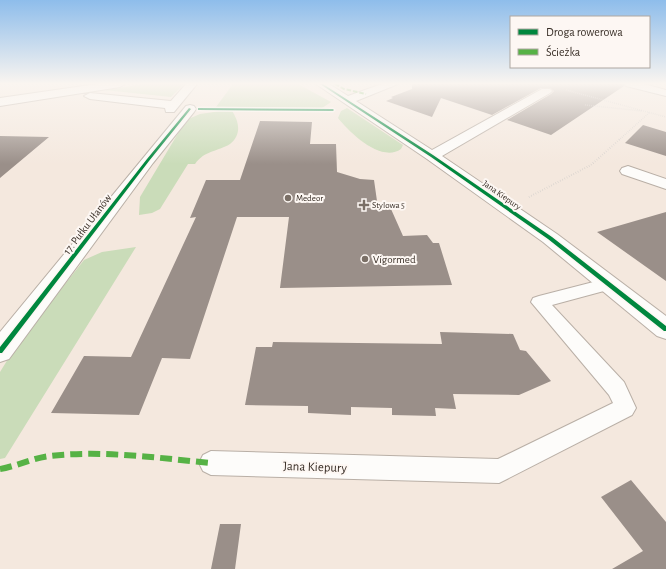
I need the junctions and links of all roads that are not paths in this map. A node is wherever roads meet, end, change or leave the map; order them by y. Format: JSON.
{"nodes":[{"id":1,"x":177,"y":111,"type":"edge"},
{"id":2,"x":361,"y":111,"type":"edge"},
{"id":3,"x":512,"y":111,"type":"edge"},
{"id":4,"x":432,"y":156,"type":"junction"},
{"id":5,"x":628,"y":171,"type":"dead end"},
{"id":6,"x":666,"y":184,"type":"edge"},
{"id":7,"x":609,"y":284,"type":"junction"},
{"id":8,"x":666,"y":328,"type":"edge"},
{"id":9,"x":0,"y":351,"type":"edge"},
{"id":10,"x":211,"y":463,"type":"dead end"}],
"edges":[{"from":1,"to":9,"type":"street","name":"17. Pułku Ułanów"},
{"from":2,"to":4,"type":"street","name":"Jana Kiepury"},
{"from":3,"to":4,"type":"street"},
{"from":4,"to":7,"type":"street","name":"Jana Kiepury"},
{"from":5,"to":6,"type":"street"},
{"from":7,"to":8,"type":"street","name":"Jana Kiepury"},
{"from":7,"to":10,"type":"lane","name":"Jana Kiepury"}]}
